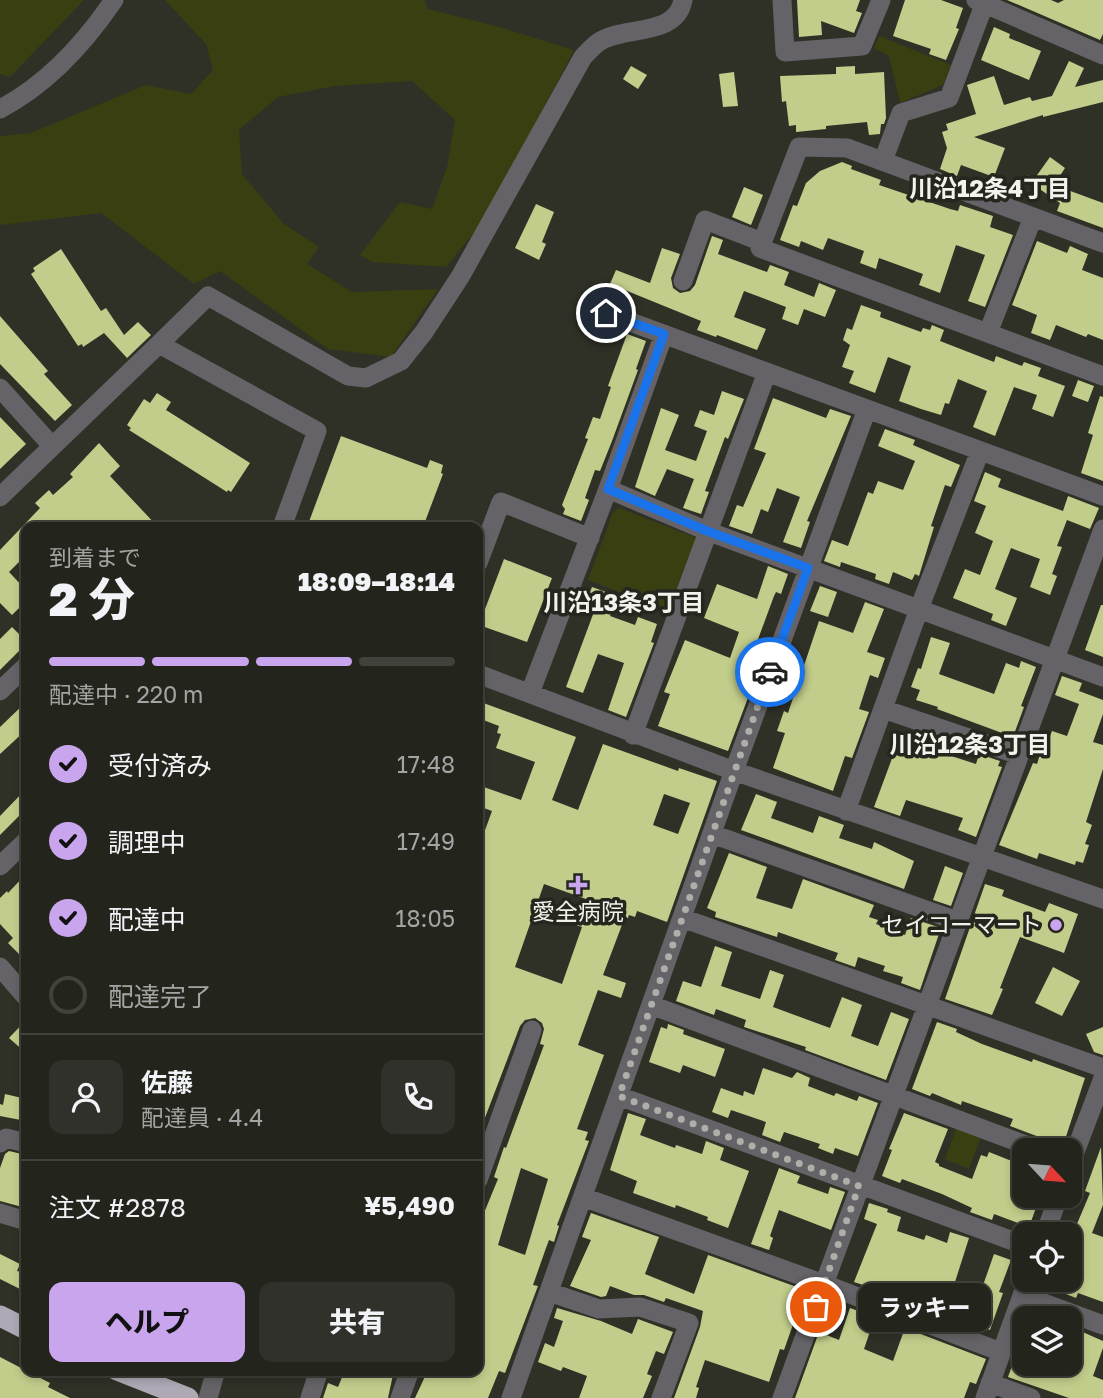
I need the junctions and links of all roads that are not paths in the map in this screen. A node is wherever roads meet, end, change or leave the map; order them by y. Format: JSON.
{"nodes":[{"id":1,"x":114,"y":0,"type":"edge"},
{"id":2,"x":683,"y":0,"type":"edge"},
{"id":3,"x":782,"y":0,"type":"edge"},
{"id":4,"x":881,"y":0,"type":"edge"},
{"id":5,"x":980,"y":3,"type":"edge"},
{"id":6,"x":1103,"y":55,"type":"edge"},
{"id":7,"x":0,"y":109,"type":"edge"},
{"id":8,"x":883,"y":161,"type":"junction"},
{"id":9,"x":1033,"y":217,"type":"junction"},
{"id":10,"x":762,"y":242,"type":"junction"},
{"id":11,"x":1103,"y":243,"type":"edge"},
{"id":12,"x":683,"y":281,"type":"dead end"},
{"id":13,"x":606,"y":313,"type":"dead end"},
{"id":14,"x":988,"y":333,"type":"junction"},
{"id":15,"x":664,"y":334,"type":"junction"},
{"id":16,"x":159,"y":344,"type":"junction"},
{"id":17,"x":767,"y":372,"type":"junction"},
{"id":18,"x":1103,"y":376,"type":"edge"},
{"id":19,"x":0,"y":387,"type":"edge"},
{"id":20,"x":867,"y":409,"type":"junction"},
{"id":21,"x":52,"y":446,"type":"junction"},
{"id":22,"x":980,"y":451,"type":"junction"},
{"id":23,"x":608,"y":489,"type":"junction"},
{"id":24,"x":1103,"y":496,"type":"edge"},
{"id":25,"x":0,"y":497,"type":"edge"},
{"id":26,"x":284,"y":522,"type":"edge"},
{"id":27,"x":1103,"y":529,"type":"edge"},
{"id":28,"x":707,"y":531,"type":"junction"},
{"id":29,"x":590,"y":538,"type":"junction"},
{"id":30,"x":483,"y":550,"type":"edge"},
{"id":31,"x":808,"y":568,"type":"junction"},
{"id":32,"x":919,"y":609,"type":"junction"},
{"id":33,"x":1055,"y":659,"type":"junction"},
{"id":34,"x":21,"y":671,"type":"edge"},
{"id":35,"x":483,"y":676,"type":"edge"},
{"id":36,"x":1103,"y":677,"type":"edge"},
{"id":37,"x":0,"y":691,"type":"edge"},
{"id":38,"x":530,"y":693,"type":"junction"},
{"id":39,"x":883,"y":709,"type":"junction"},
{"id":40,"x":633,"y":735,"type":"junction"},
{"id":41,"x":1019,"y":755,"type":"junction"},
{"id":42,"x":734,"y":771,"type":"junction"},
{"id":43,"x":846,"y":811,"type":"junction"},
{"id":44,"x":712,"y":834,"type":"junction"},
{"id":45,"x":21,"y":846,"type":"edge"},
{"id":46,"x":980,"y":858,"type":"junction"},
{"id":47,"x":0,"y":866,"type":"edge"},
{"id":48,"x":1103,"y":899,"type":"edge"},
{"id":49,"x":682,"y":918,"type":"junction"},
{"id":50,"x":957,"y":921,"type":"junction"},
{"id":51,"x":0,"y":967,"type":"edge"},
{"id":52,"x":21,"y":991,"type":"edge"},
{"id":53,"x":651,"y":1005,"type":"junction"},
{"id":54,"x":926,"y":1005,"type":"junction"},
{"id":55,"x":532,"y":1030,"type":"dead end"},
{"id":56,"x":1103,"y":1068,"type":"edge"},
{"id":57,"x":1103,"y":1078,"type":"edge"},
{"id":58,"x":894,"y":1095,"type":"junction"},
{"id":59,"x":619,"y":1096,"type":"junction"},
{"id":60,"x":485,"y":1136,"type":"edge"},
{"id":61,"x":1080,"y":1138,"type":"edge"},
{"id":62,"x":1012,"y":1140,"type":"edge"},
{"id":63,"x":21,"y":1142,"type":"edge"},
{"id":64,"x":0,"y":1143,"type":"edge"},
{"id":65,"x":859,"y":1186,"type":"junction"},
{"id":66,"x":583,"y":1196,"type":"junction"},
{"id":67,"x":0,"y":1213,"type":"edge"},
{"id":68,"x":21,"y":1219,"type":"edge"},
{"id":69,"x":1012,"y":1241,"type":"edge"},
{"id":70,"x":824,"y":1284,"type":"junction"},
{"id":71,"x":549,"y":1292,"type":"junction"},
{"id":72,"x":1023,"y":1292,"type":"edge"},
{"id":73,"x":1035,"y":1292,"type":"edge"},
{"id":74,"x":0,"y":1316,"type":"edge"},
{"id":75,"x":1103,"y":1325,"type":"edge"},
{"id":76,"x":21,"y":1326,"type":"edge"},
{"id":77,"x":1001,"y":1352,"type":"junction"},
{"id":78,"x":214,"y":1376,"type":"edge"},
{"id":79,"x":317,"y":1376,"type":"edge"},
{"id":80,"x":408,"y":1376,"type":"edge"},
{"id":81,"x":159,"y":1379,"type":"edge"},
{"id":82,"x":987,"y":1390,"type":"edge"},
{"id":83,"x":183,"y":1397,"type":"edge"},
{"id":84,"x":208,"y":1398,"type":"edge"},
{"id":85,"x":310,"y":1398,"type":"edge"},
{"id":86,"x":400,"y":1398,"type":"edge"},
{"id":87,"x":511,"y":1398,"type":"edge"},
{"id":88,"x":661,"y":1398,"type":"edge"},
{"id":89,"x":782,"y":1398,"type":"edge"},
{"id":90,"x":1031,"y":1398,"type":"edge"}],
"edges":[{"from":1,"to":7,"type":"street"},
{"from":2,"to":16,"type":"street"},
{"from":3,"to":4,"type":"street"},
{"from":5,"to":6,"type":"street"},
{"from":5,"to":8,"type":"street"},
{"from":8,"to":9,"type":"street"},
{"from":8,"to":10,"type":"street"},
{"from":9,"to":11,"type":"street"},
{"from":9,"to":14,"type":"street"},
{"from":10,"to":12,"type":"street"},
{"from":10,"to":14,"type":"street"},
{"from":13,"to":15,"type":"street"},
{"from":14,"to":18,"type":"street"},
{"from":15,"to":17,"type":"street"},
{"from":15,"to":23,"type":"street"},
{"from":16,"to":21,"type":"street"},
{"from":16,"to":26,"type":"street"},
{"from":17,"to":20,"type":"street"},
{"from":17,"to":28,"type":"street"},
{"from":19,"to":21,"type":"street"},
{"from":20,"to":22,"type":"street"},
{"from":20,"to":31,"type":"street"},
{"from":21,"to":25,"type":"street"},
{"from":22,"to":24,"type":"street"},
{"from":22,"to":32,"type":"street"},
{"from":23,"to":28,"type":"street"},
{"from":23,"to":29,"type":"street"},
{"from":27,"to":33,"type":"street"},
{"from":28,"to":31,"type":"street"},
{"from":28,"to":40,"type":"street"},
{"from":29,"to":30,"type":"street"},
{"from":29,"to":38,"type":"street"},
{"from":31,"to":32,"type":"street"},
{"from":31,"to":42,"type":"street"},
{"from":32,"to":33,"type":"street"},
{"from":32,"to":39,"type":"street"},
{"from":33,"to":36,"type":"street"},
{"from":33,"to":41,"type":"street"},
{"from":34,"to":37,"type":"street"},
{"from":35,"to":38,"type":"street"},
{"from":38,"to":40,"type":"street"},
{"from":39,"to":41,"type":"street"},
{"from":39,"to":43,"type":"street"},
{"from":40,"to":42,"type":"street"},
{"from":41,"to":46,"type":"street"},
{"from":42,"to":43,"type":"street"},
{"from":42,"to":44,"type":"street"},
{"from":43,"to":46,"type":"street"},
{"from":44,"to":49,"type":"street"},
{"from":44,"to":50,"type":"street"},
{"from":45,"to":47,"type":"street"},
{"from":46,"to":48,"type":"street"},
{"from":46,"to":50,"type":"street"},
{"from":49,"to":53,"type":"street"},
{"from":49,"to":54,"type":"street"},
{"from":50,"to":54,"type":"street"},
{"from":51,"to":52,"type":"street"},
{"from":53,"to":58,"type":"street"},
{"from":53,"to":59,"type":"street"},
{"from":54,"to":56,"type":"street"},
{"from":54,"to":58,"type":"street"},
{"from":55,"to":60,"type":"street"},
{"from":57,"to":61,"type":"street"},
{"from":58,"to":62,"type":"street"},
{"from":58,"to":65,"type":"street"},
{"from":59,"to":65,"type":"street"},
{"from":59,"to":66,"type":"street"},
{"from":63,"to":64,"type":"street"},
{"from":65,"to":69,"type":"street"},
{"from":65,"to":70,"type":"street"},
{"from":66,"to":70,"type":"street"},
{"from":66,"to":71,"type":"street"},
{"from":67,"to":68,"type":"street"},
{"from":70,"to":77,"type":"street"},
{"from":70,"to":89,"type":"street"},
{"from":71,"to":87,"type":"street"},
{"from":71,"to":88,"type":"street"},
{"from":72,"to":77,"type":"street"},
{"from":73,"to":75,"type":"street"},
{"from":74,"to":76,"type":"highway"},
{"from":77,"to":82,"type":"street"},
{"from":78,"to":84,"type":"street"},
{"from":79,"to":85,"type":"street"},
{"from":80,"to":86,"type":"street"},
{"from":81,"to":83,"type":"highway"},
{"from":82,"to":90,"type":"street"}]}
